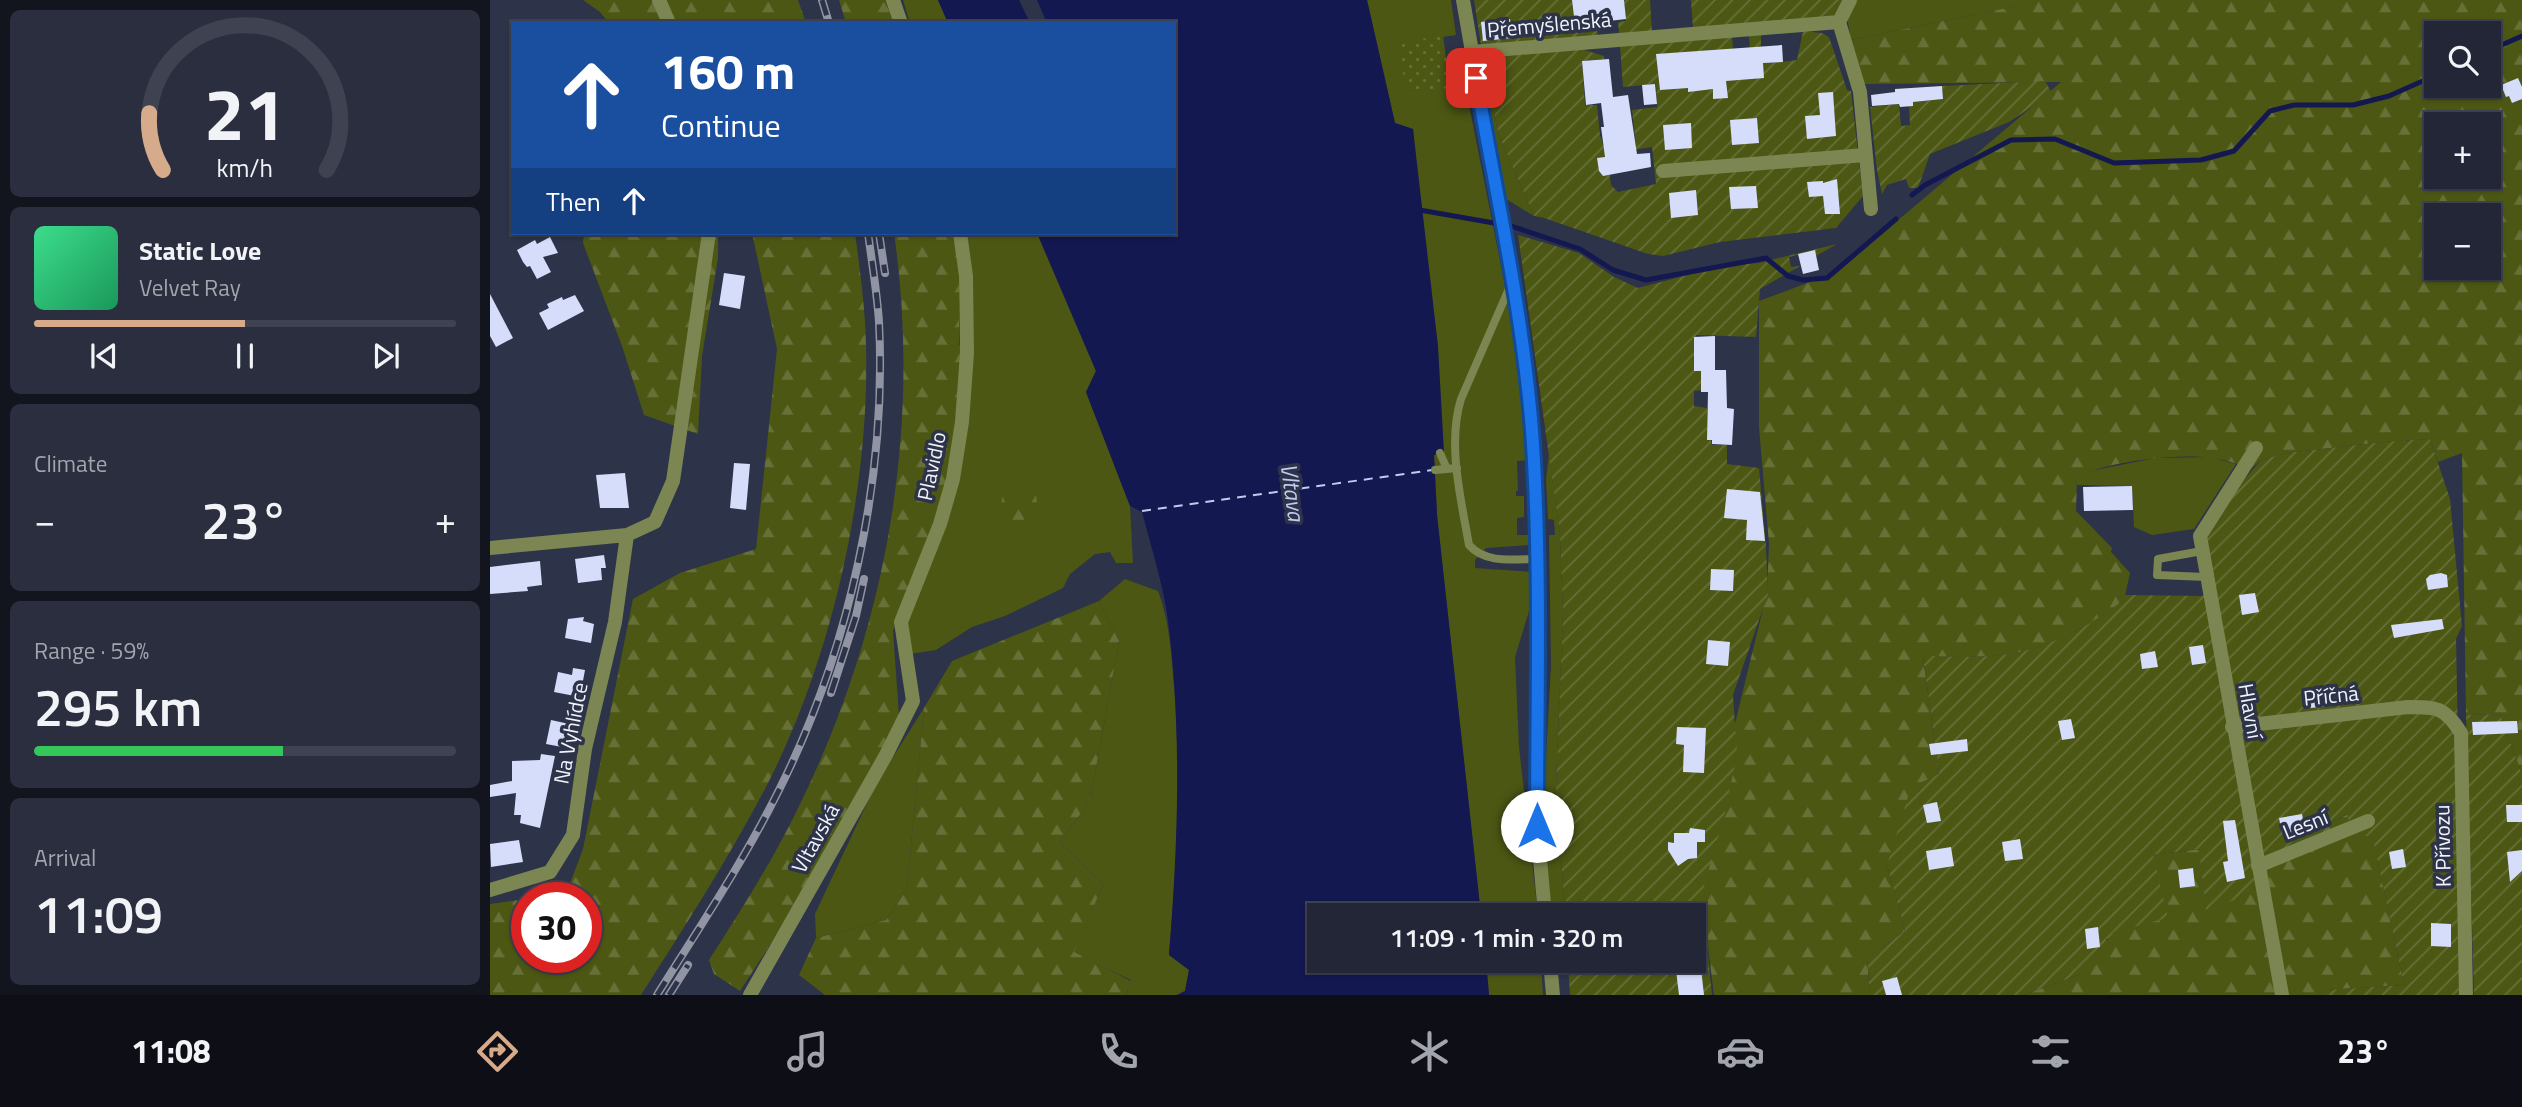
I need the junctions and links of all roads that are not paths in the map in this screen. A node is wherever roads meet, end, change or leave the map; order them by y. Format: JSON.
{"nodes":[{"id":1,"x":659,"y":0,"type":"edge"},
{"id":2,"x":893,"y":0,"type":"edge"},
{"id":3,"x":1463,"y":0,"type":"edge"},
{"id":4,"x":1850,"y":0,"type":"edge"},
{"id":5,"x":668,"y":21,"type":"edge"},
{"id":6,"x":900,"y":21,"type":"edge"},
{"id":7,"x":1839,"y":22,"type":"junction"},
{"id":8,"x":1472,"y":52,"type":"junction"},
{"id":9,"x":1865,"y":155,"type":"junction"},
{"id":10,"x":1663,"y":171,"type":"dead end"},
{"id":11,"x":1871,"y":209,"type":"dead end"},
{"id":12,"x":709,"y":235,"type":"edge"},
{"id":13,"x":960,"y":235,"type":"edge"},
{"id":14,"x":1512,"y":281,"type":"junction"},
{"id":15,"x":2256,"y":448,"type":"dead end"},
{"id":16,"x":1440,"y":453,"type":"dead end"},
{"id":17,"x":1457,"y":468,"type":"junction"},
{"id":18,"x":1447,"y":469,"type":"junction"},
{"id":19,"x":1435,"y":470,"type":"dead end"},
{"id":20,"x":627,"y":535,"type":"junction"},
{"id":21,"x":490,"y":548,"type":"edge"},
{"id":22,"x":2202,"y":551,"type":"junction"},
{"id":23,"x":1537,"y":559,"type":"junction"},
{"id":24,"x":2206,"y":577,"type":"junction"},
{"id":25,"x":913,"y":701,"type":"joint"},
{"id":26,"x":2435,"y":707,"type":"joint"},
{"id":27,"x":2232,"y":727,"type":"junction"},
{"id":28,"x":2368,"y":821,"type":"dead end"},
{"id":29,"x":2258,"y":866,"type":"junction"},
{"id":30,"x":490,"y":890,"type":"edge"},
{"id":31,"x":1544,"y":903,"type":"edge"},
{"id":32,"x":1551,"y":973,"type":"edge"},
{"id":33,"x":750,"y":995,"type":"edge"},
{"id":34,"x":1553,"y":995,"type":"edge"},
{"id":35,"x":2281,"y":995,"type":"edge"},
{"id":36,"x":2466,"y":995,"type":"edge"}],
"edges":[{"from":1,"to":5,"type":"street"},
{"from":2,"to":6,"type":"street"},
{"from":3,"to":8,"type":"street"},
{"from":4,"to":7,"type":"street"},
{"from":7,"to":8,"type":"street","name":"Přemyšlenská"},
{"from":7,"to":9,"type":"street"},
{"from":8,"to":14,"type":"street"},
{"from":9,"to":10,"type":"street"},
{"from":9,"to":11,"type":"street"},
{"from":12,"to":20,"type":"street"},
{"from":13,"to":25,"type":"street","name":"Plavidlo"},
{"from":14,"to":17,"type":"lane"},
{"from":14,"to":23,"type":"street"},
{"from":15,"to":22,"type":"street","name":"Hlavní"},
{"from":16,"to":18,"type":"lane"},
{"from":17,"to":18,"type":"lane"},
{"from":17,"to":23,"type":"lane"},
{"from":18,"to":19,"type":"lane"},
{"from":20,"to":21,"type":"street"},
{"from":20,"to":30,"type":"street","name":"Na Vyhlídce"},
{"from":22,"to":24,"type":"street","name":"Hlavní"},
{"from":22,"to":24,"type":"lane"},
{"from":23,"to":31,"type":"street"},
{"from":24,"to":27,"type":"street","name":"Hlavní"},
{"from":25,"to":33,"type":"street","name":"Vltavská"},
{"from":26,"to":27,"type":"street","name":"Příčná"},
{"from":26,"to":36,"type":"street","name":"K Přívozu"},
{"from":27,"to":29,"type":"street","name":"Hlavní"},
{"from":28,"to":29,"type":"street","name":"Lesní"},
{"from":29,"to":35,"type":"street","name":"Hlavní"},
{"from":32,"to":34,"type":"street"}]}
